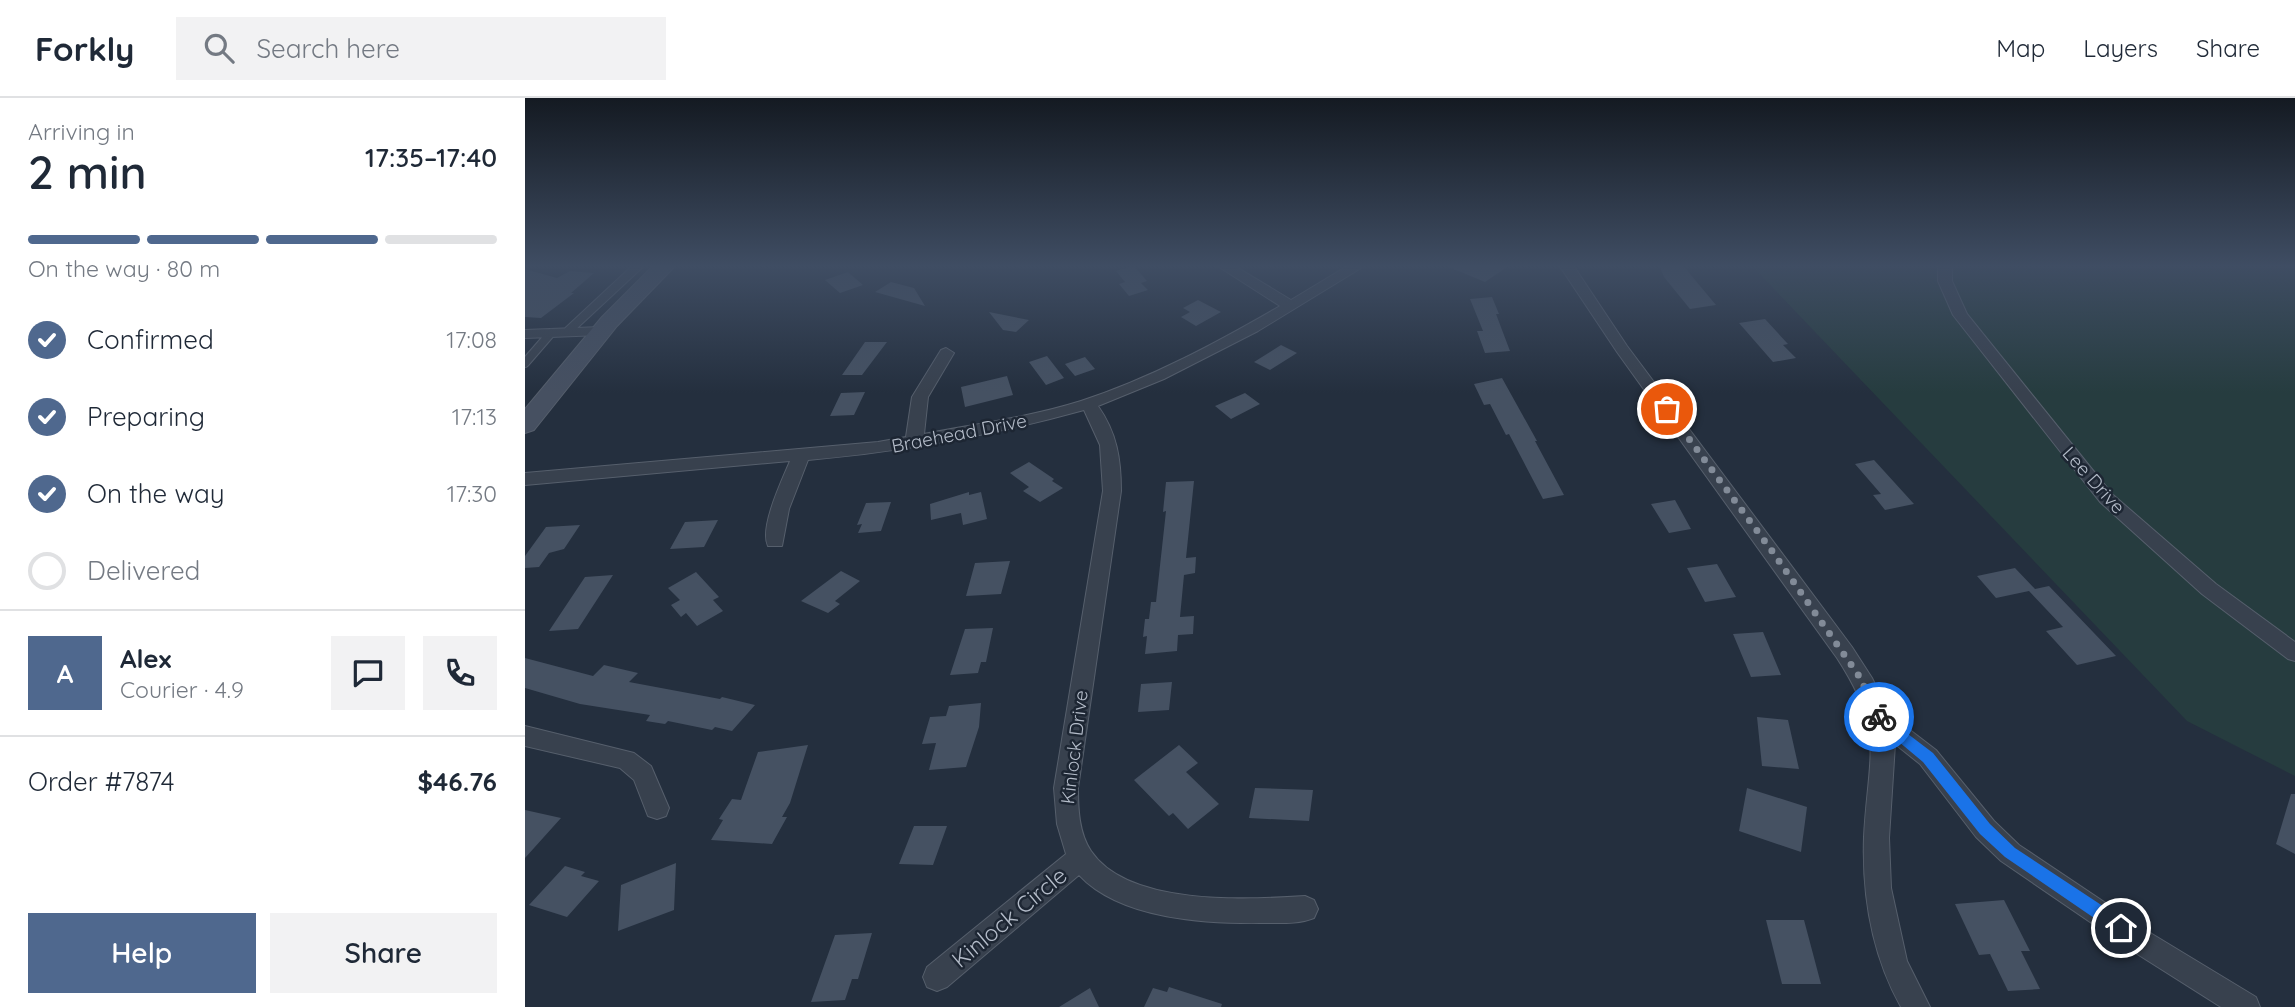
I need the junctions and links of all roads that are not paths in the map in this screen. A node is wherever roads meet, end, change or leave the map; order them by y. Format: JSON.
{"nodes":[{"id":1,"x":593,"y":307,"type":"edge"},
{"id":2,"x":623,"y":307,"type":"edge"},
{"id":3,"x":1288,"y":307,"type":"edge"},
{"id":4,"x":1594,"y":307,"type":"edge"},
{"id":5,"x":1957,"y":307,"type":"edge"},
{"id":6,"x":602,"y":331,"type":"junction"},
{"id":7,"x":567,"y":332,"type":"junction"},
{"id":8,"x":551,"y":333,"type":"junction"},
{"id":9,"x":525,"y":334,"type":"edge"},
{"id":10,"x":946,"y":353,"type":"dead end"},
{"id":11,"x":525,"y":363,"type":"edge"},
{"id":12,"x":1088,"y":404,"type":"junction"},
{"id":13,"x":525,"y":425,"type":"edge"},
{"id":14,"x":914,"y":442,"type":"junction"},
{"id":15,"x":800,"y":457,"type":"junction"},
{"id":16,"x":525,"y":479,"type":"edge"},
{"id":17,"x":775,"y":541,"type":"dead end"},
{"id":18,"x":2295,"y":653,"type":"edge"},
{"id":19,"x":1880,"y":720,"type":"junction"},
{"id":20,"x":525,"y":736,"type":"edge"},
{"id":21,"x":657,"y":808,"type":"dead end"},
{"id":22,"x":1081,"y":857,"type":"junction"},
{"id":23,"x":1305,"y":909,"type":"dead end"},
{"id":24,"x":937,"y":976,"type":"dead end"},
{"id":25,"x":1916,"y":1007,"type":"edge"},
{"id":26,"x":2246,"y":1007,"type":"edge"}],
"edges":[{"from":1,"to":7,"type":"lane"},
{"from":2,"to":6,"type":"main road"},
{"from":3,"to":12,"type":"street","name":"Braehead Drive"},
{"from":4,"to":19,"type":"street"},
{"from":5,"to":18,"type":"street","name":"Lee Drive"},
{"from":6,"to":7,"type":"lane"},
{"from":6,"to":13,"type":"main road"},
{"from":7,"to":8,"type":"lane"},
{"from":8,"to":9,"type":"lane"},
{"from":8,"to":11,"type":"lane"},
{"from":10,"to":14,"type":"street"},
{"from":12,"to":14,"type":"street","name":"Braehead Drive"},
{"from":12,"to":22,"type":"street","name":"Kinlock Drive"},
{"from":14,"to":15,"type":"street","name":"Braehead Drive"},
{"from":15,"to":16,"type":"street","name":"Braehead Drive"},
{"from":15,"to":17,"type":"street"},
{"from":19,"to":25,"type":"street"},
{"from":19,"to":26,"type":"street"},
{"from":20,"to":21,"type":"street"},
{"from":22,"to":23,"type":"street","name":"Kinlock Drive"},
{"from":22,"to":24,"type":"street","name":"Kinlock Circle"}]}
